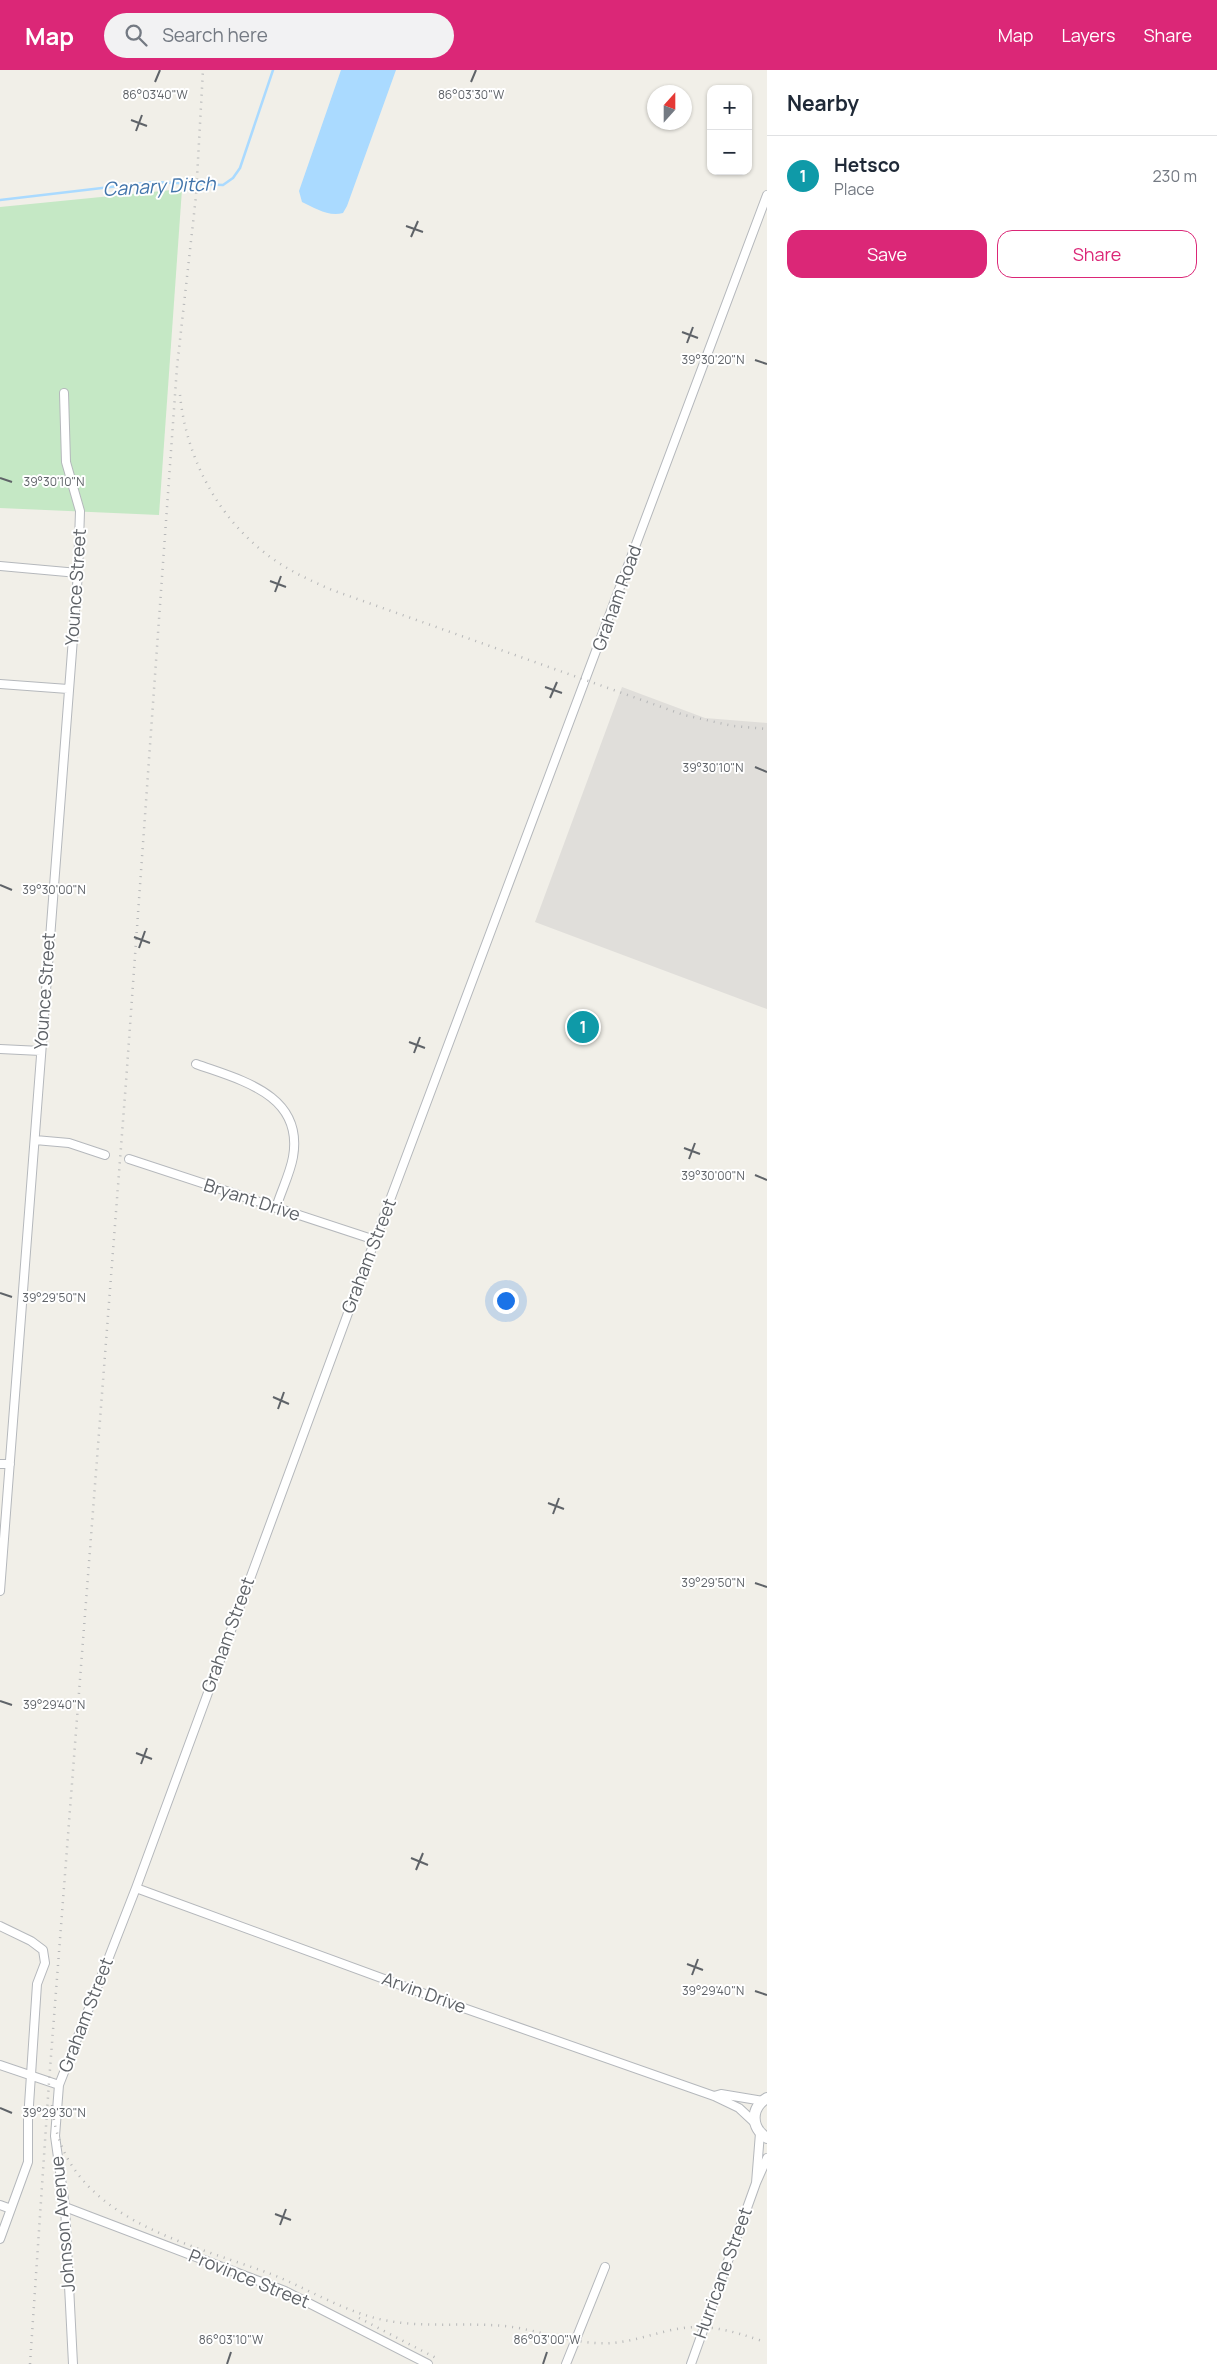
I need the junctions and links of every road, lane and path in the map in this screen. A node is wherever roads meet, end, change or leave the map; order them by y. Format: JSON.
{"nodes":[{"id":1,"x":767,"y":195,"type":"edge"},
{"id":2,"x":64,"y":393,"type":"dead end"},
{"id":3,"x":0,"y":566,"type":"edge"},
{"id":4,"x":78,"y":573,"type":"junction"},
{"id":5,"x":0,"y":684,"type":"edge"},
{"id":6,"x":68,"y":689,"type":"junction"},
{"id":7,"x":466,"y":1000,"type":"joint"},
{"id":8,"x":0,"y":1049,"type":"edge"},
{"id":9,"x":41,"y":1051,"type":"junction"},
{"id":10,"x":196,"y":1064,"type":"dead end"},
{"id":11,"x":35,"y":1140,"type":"junction"},
{"id":12,"x":106,"y":1155,"type":"dead end"},
{"id":13,"x":129,"y":1159,"type":"dead end"},
{"id":14,"x":276,"y":1208,"type":"junction"},
{"id":15,"x":374,"y":1240,"type":"junction"},
{"id":16,"x":0,"y":1464,"type":"edge"},
{"id":17,"x":10,"y":1464,"type":"junction"},
{"id":18,"x":0,"y":1591,"type":"edge"},
{"id":19,"x":136,"y":1888,"type":"junction"},
{"id":20,"x":0,"y":1926,"type":"edge"},
{"id":21,"x":0,"y":2065,"type":"edge"},
{"id":22,"x":31,"y":2076,"type":"junction"},
{"id":23,"x":59,"y":2085,"type":"junction"},
{"id":24,"x":714,"y":2096,"type":"junction"},
{"id":25,"x":765,"y":2099,"type":"edge"},
{"id":26,"x":754,"y":2122,"type":"junction"},
{"id":27,"x":764,"y":2136,"type":"edge"},
{"id":28,"x":767,"y":2158,"type":"edge"},
{"id":29,"x":756,"y":2183,"type":"junction"},
{"id":30,"x":0,"y":2205,"type":"edge"},
{"id":31,"x":65,"y":2207,"type":"junction"},
{"id":32,"x":11,"y":2209,"type":"junction"},
{"id":33,"x":0,"y":2239,"type":"edge"},
{"id":34,"x":605,"y":2267,"type":"dead end"},
{"id":35,"x":73,"y":2364,"type":"edge"},
{"id":36,"x":428,"y":2364,"type":"edge"},
{"id":37,"x":566,"y":2364,"type":"edge"},
{"id":38,"x":691,"y":2364,"type":"edge"}],
"edges":[{"from":1,"to":7,"type":"street","name":"Graham Road"},
{"from":2,"to":4,"type":"street","name":"Younce Street"},
{"from":3,"to":4,"type":"street"},
{"from":4,"to":6,"type":"street","name":"Younce Street"},
{"from":5,"to":6,"type":"street"},
{"from":6,"to":9,"type":"street","name":"Younce Street"},
{"from":7,"to":15,"type":"street","name":"Graham Street"},
{"from":8,"to":9,"type":"street"},
{"from":9,"to":11,"type":"street","name":"Younce Street"},
{"from":10,"to":14,"type":"street"},
{"from":11,"to":12,"type":"street"},
{"from":11,"to":17,"type":"street","name":"Younce Street"},
{"from":13,"to":14,"type":"street","name":"Bryant Drive"},
{"from":14,"to":15,"type":"street","name":"Bryant Drive"},
{"from":15,"to":19,"type":"street","name":"Graham Street"},
{"from":16,"to":17,"type":"street"},
{"from":17,"to":18,"type":"street","name":"Younce Street"},
{"from":19,"to":23,"type":"street","name":"Graham Street"},
{"from":19,"to":24,"type":"street","name":"Arvin Drive"},
{"from":20,"to":22,"type":"street"},
{"from":21,"to":22,"type":"street"},
{"from":22,"to":23,"type":"street","name":"Graham Street"},
{"from":22,"to":32,"type":"street","name":"Graham Street"},
{"from":23,"to":31,"type":"street","name":"Johnson Avenue"},
{"from":24,"to":25,"type":"street","name":"Arvin Drive"},
{"from":24,"to":26,"type":"street","name":"Arvin Drive"},
{"from":25,"to":26,"type":"street","name":"Arvin Drive"},
{"from":26,"to":27,"type":"street","name":"Arvin Drive"},
{"from":27,"to":29,"type":"street","name":"Hurricane Street"},
{"from":28,"to":29,"type":"street","name":"Hurricane Street"},
{"from":29,"to":38,"type":"street","name":"Hurricane Street"},
{"from":30,"to":32,"type":"street"},
{"from":31,"to":35,"type":"street","name":"Johnson Avenue"},
{"from":31,"to":36,"type":"street","name":"Province Street"},
{"from":32,"to":33,"type":"street","name":"Graham Street"},
{"from":34,"to":37,"type":"street"}]}
